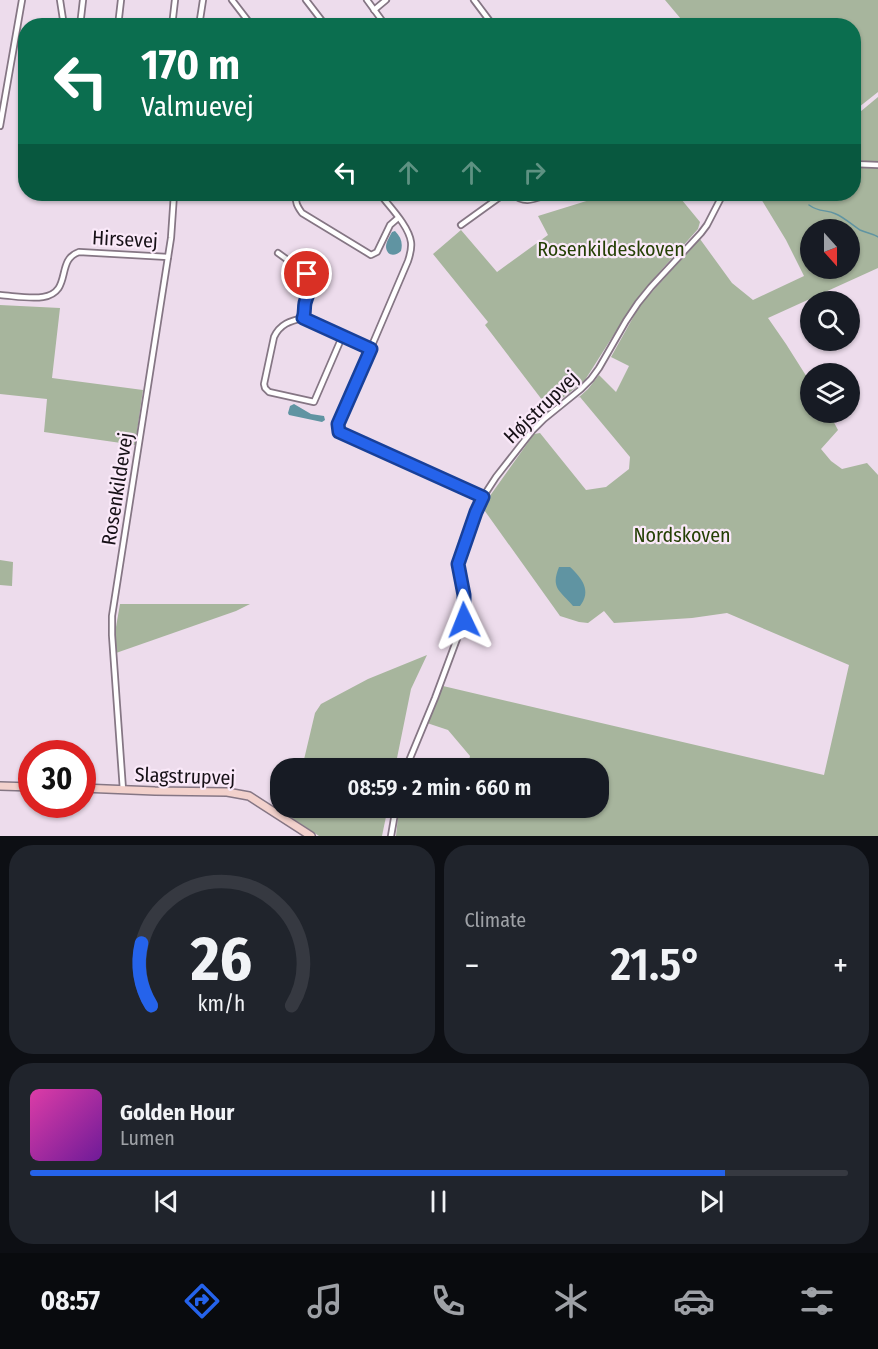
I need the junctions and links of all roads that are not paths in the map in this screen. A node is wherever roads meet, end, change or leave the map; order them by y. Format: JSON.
{"nodes":[{"id":1,"x":22,"y":0,"type":"edge"},
{"id":2,"x":60,"y":0,"type":"edge"},
{"id":3,"x":83,"y":0,"type":"edge"},
{"id":4,"x":121,"y":0,"type":"edge"},
{"id":5,"x":175,"y":0,"type":"edge"},
{"id":6,"x":203,"y":0,"type":"edge"},
{"id":7,"x":232,"y":0,"type":"edge"},
{"id":8,"x":306,"y":0,"type":"edge"},
{"id":9,"x":367,"y":0,"type":"edge"},
{"id":10,"x":386,"y":0,"type":"edge"},
{"id":11,"x":474,"y":0,"type":"edge"},
{"id":12,"x":374,"y":9,"type":"junction"},
{"id":13,"x":19,"y":18,"type":"edge"},
{"id":14,"x":63,"y":18,"type":"edge"},
{"id":15,"x":81,"y":18,"type":"edge"},
{"id":16,"x":119,"y":18,"type":"edge"},
{"id":17,"x":173,"y":18,"type":"edge"},
{"id":18,"x":200,"y":18,"type":"edge"},
{"id":19,"x":246,"y":18,"type":"edge"},
{"id":20,"x":320,"y":18,"type":"edge"},
{"id":21,"x":380,"y":18,"type":"edge"},
{"id":22,"x":488,"y":18,"type":"edge"},
{"id":23,"x":18,"y":23,"type":"edge"},
{"id":24,"x":0,"y":126,"type":"edge"},
{"id":25,"x":861,"y":164,"type":"edge"},
{"id":26,"x":878,"y":165,"type":"edge"},
{"id":27,"x":174,"y":201,"type":"edge"},
{"id":28,"x":295,"y":201,"type":"edge"},
{"id":29,"x":385,"y":201,"type":"edge"},
{"id":30,"x":494,"y":201,"type":"edge"},
{"id":31,"x":719,"y":201,"type":"edge"},
{"id":32,"x":398,"y":218,"type":"junction"},
{"id":33,"x":461,"y":225,"type":"dead end"},
{"id":34,"x":278,"y":253,"type":"dead end"},
{"id":35,"x":168,"y":257,"type":"junction"},
{"id":36,"x":0,"y":295,"type":"edge"},
{"id":37,"x":303,"y":318,"type":"junction"},
{"id":38,"x":342,"y":337,"type":"junction"},
{"id":39,"x":371,"y":349,"type":"junction"},
{"id":40,"x":483,"y":497,"type":"junction"},
{"id":41,"x":410,"y":758,"type":"edge"},
{"id":42,"x":0,"y":786,"type":"edge"},
{"id":43,"x":18,"y":787,"type":"edge"},
{"id":44,"x":96,"y":789,"type":"edge"},
{"id":45,"x":123,"y":790,"type":"junction"},
{"id":46,"x":394,"y":818,"type":"edge"},
{"id":47,"x":311,"y":836,"type":"edge"},
{"id":48,"x":391,"y":836,"type":"edge"}],
"edges":[{"from":1,"to":13,"type":"street"},
{"from":2,"to":14,"type":"street"},
{"from":3,"to":15,"type":"street"},
{"from":4,"to":16,"type":"street"},
{"from":5,"to":17,"type":"street"},
{"from":6,"to":18,"type":"street"},
{"from":7,"to":19,"type":"street"},
{"from":8,"to":20,"type":"street"},
{"from":9,"to":12,"type":"street"},
{"from":10,"to":12,"type":"street"},
{"from":11,"to":22,"type":"street"},
{"from":12,"to":21,"type":"street"},
{"from":23,"to":24,"type":"street"},
{"from":25,"to":26,"type":"street"},
{"from":27,"to":35,"type":"street","name":"Rosenkildevej"},
{"from":28,"to":32,"type":"street"},
{"from":29,"to":32,"type":"street"},
{"from":30,"to":33,"type":"street"},
{"from":31,"to":40,"type":"street","name":"Højstrupvej"},
{"from":32,"to":39,"type":"street"},
{"from":34,"to":37,"type":"street"},
{"from":35,"to":36,"type":"street","name":"Hirsevej"},
{"from":35,"to":45,"type":"street","name":"Rosenkildevej"},
{"from":37,"to":38,"type":"street"},
{"from":37,"to":38,"type":"street"},
{"from":38,"to":39,"type":"street"},
{"from":39,"to":40,"type":"street"},
{"from":40,"to":41,"type":"street","name":"Højstrupvej"},
{"from":42,"to":43,"type":"street"},
{"from":44,"to":45,"type":"street","name":"Slagstrupvej"},
{"from":45,"to":47,"type":"street","name":"Slagstrupvej"},
{"from":46,"to":48,"type":"street"}]}
